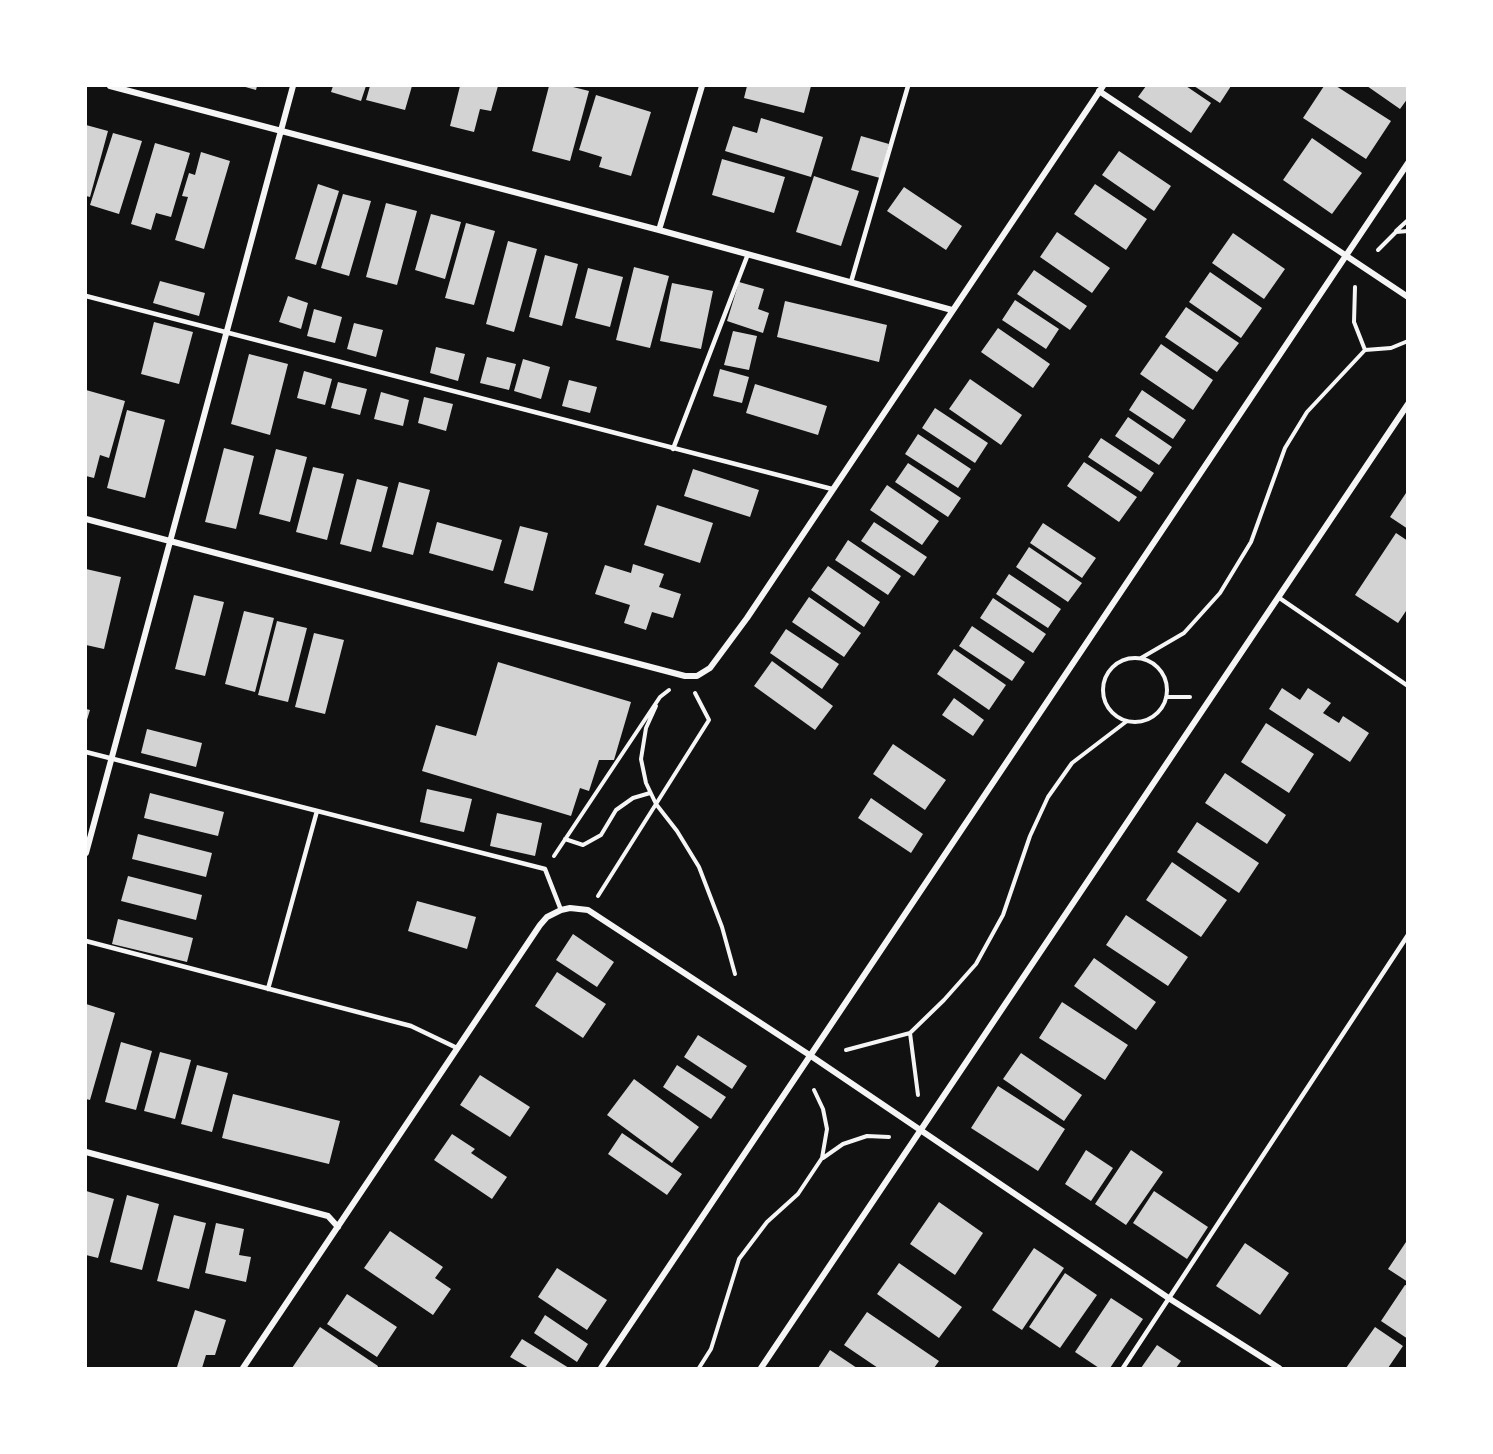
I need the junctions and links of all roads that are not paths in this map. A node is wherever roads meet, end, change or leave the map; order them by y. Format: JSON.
{"nodes":[{"id":1,"x":110,"y":86,"type":"edge"},
{"id":2,"x":293,"y":86,"type":"edge"},
{"id":3,"x":702,"y":86,"type":"edge"},
{"id":4,"x":908,"y":86,"type":"edge"},
{"id":5,"x":1101,"y":88,"type":"edge"},
{"id":6,"x":281,"y":129,"type":"junction"},
{"id":7,"x":1407,"y":163,"type":"edge"},
{"id":8,"x":659,"y":230,"type":"junction"},
{"id":9,"x":748,"y":254,"type":"junction"},
{"id":10,"x":1345,"y":255,"type":"junction"},
{"id":11,"x":851,"y":282,"type":"junction"},
{"id":12,"x":86,"y":296,"type":"edge"},
{"id":13,"x":1407,"y":297,"type":"edge"},
{"id":14,"x":952,"y":310,"type":"junction"},
{"id":15,"x":226,"y":334,"type":"junction"},
{"id":16,"x":1407,"y":404,"type":"edge"},
{"id":17,"x":673,"y":449,"type":"junction"},
{"id":18,"x":832,"y":489,"type":"junction"},
{"id":19,"x":86,"y":519,"type":"edge"},
{"id":20,"x":170,"y":541,"type":"junction"},
{"id":21,"x":1278,"y":597,"type":"junction"},
{"id":22,"x":1407,"y":686,"type":"edge"},
{"id":23,"x":86,"y":752,"type":"edge"},
{"id":24,"x":111,"y":758,"type":"junction"},
{"id":25,"x":317,"y":811,"type":"junction"},
{"id":26,"x":86,"y":853,"type":"edge"},
{"id":27,"x":561,"y":910,"type":"junction"},
{"id":28,"x":1407,"y":935,"type":"edge"},
{"id":29,"x":86,"y":941,"type":"edge"},
{"id":30,"x":267,"y":989,"type":"junction"},
{"id":31,"x":457,"y":1048,"type":"junction"},
{"id":32,"x":811,"y":1056,"type":"junction"},
{"id":33,"x":921,"y":1131,"type":"junction"},
{"id":34,"x":86,"y":1152,"type":"edge"},
{"id":35,"x":338,"y":1227,"type":"junction"},
{"id":36,"x":1170,"y":1299,"type":"junction"},
{"id":37,"x":243,"y":1368,"type":"edge"},
{"id":38,"x":601,"y":1368,"type":"edge"},
{"id":39,"x":761,"y":1368,"type":"edge"},
{"id":40,"x":1123,"y":1368,"type":"edge"},
{"id":41,"x":1279,"y":1368,"type":"edge"}],
"edges":[{"from":1,"to":6,"type":"street"},
{"from":2,"to":6,"type":"street"},
{"from":3,"to":8,"type":"street"},
{"from":4,"to":11,"type":"lane"},
{"from":5,"to":10,"type":"street"},
{"from":5,"to":14,"type":"street"},
{"from":6,"to":8,"type":"street"},
{"from":6,"to":15,"type":"street"},
{"from":7,"to":10,"type":"street"},
{"from":8,"to":9,"type":"street"},
{"from":9,"to":11,"type":"street"},
{"from":9,"to":17,"type":"lane"},
{"from":10,"to":13,"type":"street"},
{"from":10,"to":32,"type":"street"},
{"from":11,"to":14,"type":"street"},
{"from":12,"to":15,"type":"lane"},
{"from":14,"to":18,"type":"street"},
{"from":15,"to":17,"type":"lane"},
{"from":15,"to":20,"type":"street"},
{"from":16,"to":21,"type":"street"},
{"from":17,"to":18,"type":"lane"},
{"from":18,"to":20,"type":"street"},
{"from":19,"to":20,"type":"street"},
{"from":20,"to":24,"type":"street"},
{"from":21,"to":22,"type":"lane"},
{"from":21,"to":33,"type":"street"},
{"from":23,"to":24,"type":"lane"},
{"from":24,"to":25,"type":"lane"},
{"from":24,"to":26,"type":"street"},
{"from":25,"to":27,"type":"lane"},
{"from":25,"to":30,"type":"lane"},
{"from":27,"to":31,"type":"street"},
{"from":27,"to":32,"type":"street"},
{"from":28,"to":36,"type":"lane"},
{"from":29,"to":30,"type":"lane"},
{"from":30,"to":31,"type":"lane"},
{"from":31,"to":35,"type":"street"},
{"from":32,"to":33,"type":"street"},
{"from":32,"to":38,"type":"street"},
{"from":33,"to":36,"type":"street"},
{"from":33,"to":39,"type":"street"},
{"from":34,"to":35,"type":"street"},
{"from":35,"to":37,"type":"street"},
{"from":36,"to":40,"type":"lane"},
{"from":36,"to":41,"type":"street"}]}
